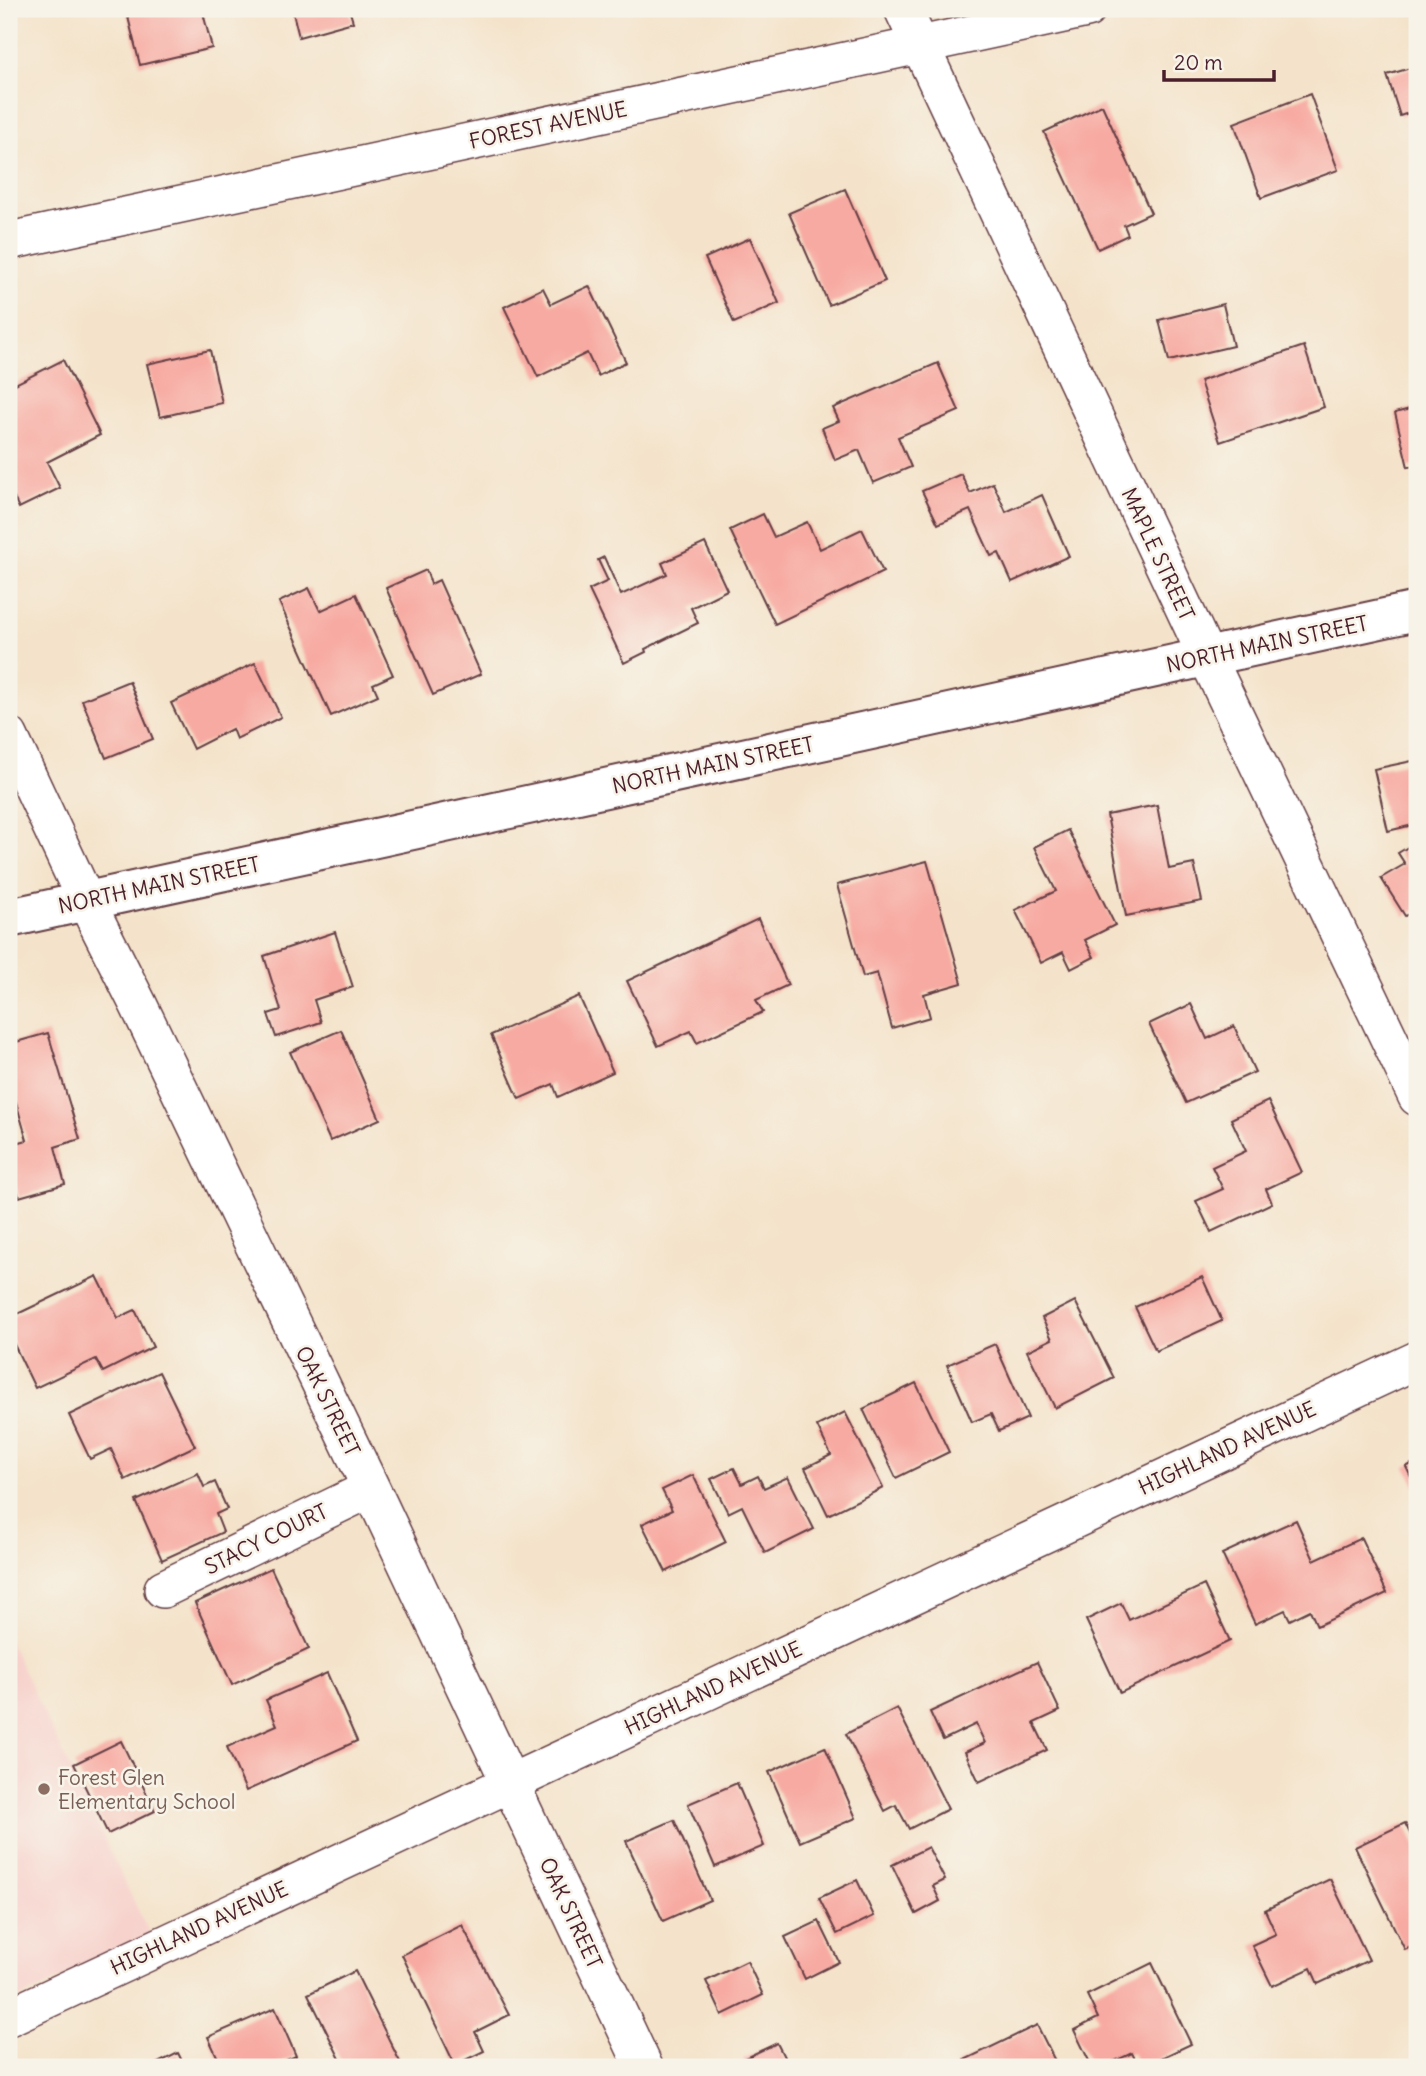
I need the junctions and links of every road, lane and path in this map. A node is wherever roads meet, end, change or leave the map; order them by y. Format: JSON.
{"nodes":[{"id":1,"x":903,"y":9,"type":"edge"},
{"id":2,"x":1087,"y":9,"type":"edge"},
{"id":3,"x":920,"y":45,"type":"junction"},
{"id":4,"x":9,"y":241,"type":"edge"},
{"id":5,"x":1417,"y":611,"type":"edge"},
{"id":6,"x":1207,"y":657,"type":"junction"},
{"id":7,"x":9,"y":736,"type":"edge"},
{"id":8,"x":86,"y":901,"type":"junction"},
{"id":9,"x":9,"y":918,"type":"edge"},
{"id":10,"x":1417,"y":1097,"type":"edge"},
{"id":11,"x":1417,"y":1360,"type":"edge"},
{"id":12,"x":370,"y":1489,"type":"junction"},
{"id":13,"x":163,"y":1589,"type":"dead end"},
{"id":14,"x":509,"y":1783,"type":"junction"},
{"id":15,"x":9,"y":2017,"type":"edge"},
{"id":16,"x":645,"y":2067,"type":"edge"}],
"edges":[{"from":1,"to":3,"type":"street","name":"MAPLE STREET"},
{"from":2,"to":3,"type":"street","name":"FOREST AVENUE"},
{"from":3,"to":4,"type":"street","name":"FOREST AVENUE"},
{"from":3,"to":6,"type":"street","name":"MAPLE STREET"},
{"from":5,"to":6,"type":"street","name":"NORTH MAIN STREET"},
{"from":6,"to":8,"type":"street","name":"NORTH MAIN STREET"},
{"from":6,"to":10,"type":"street","name":"MAPLE STREET"},
{"from":7,"to":8,"type":"street","name":"OAK STREET"},
{"from":8,"to":9,"type":"street","name":"NORTH MAIN STREET"},
{"from":8,"to":12,"type":"street","name":"OAK STREET"},
{"from":11,"to":14,"type":"street","name":"HIGHLAND AVENUE"},
{"from":12,"to":13,"type":"street","name":"STACY COURT"},
{"from":12,"to":14,"type":"street","name":"OAK STREET"},
{"from":14,"to":15,"type":"street","name":"HIGHLAND AVENUE"},
{"from":14,"to":16,"type":"street","name":"OAK STREET"}]}
